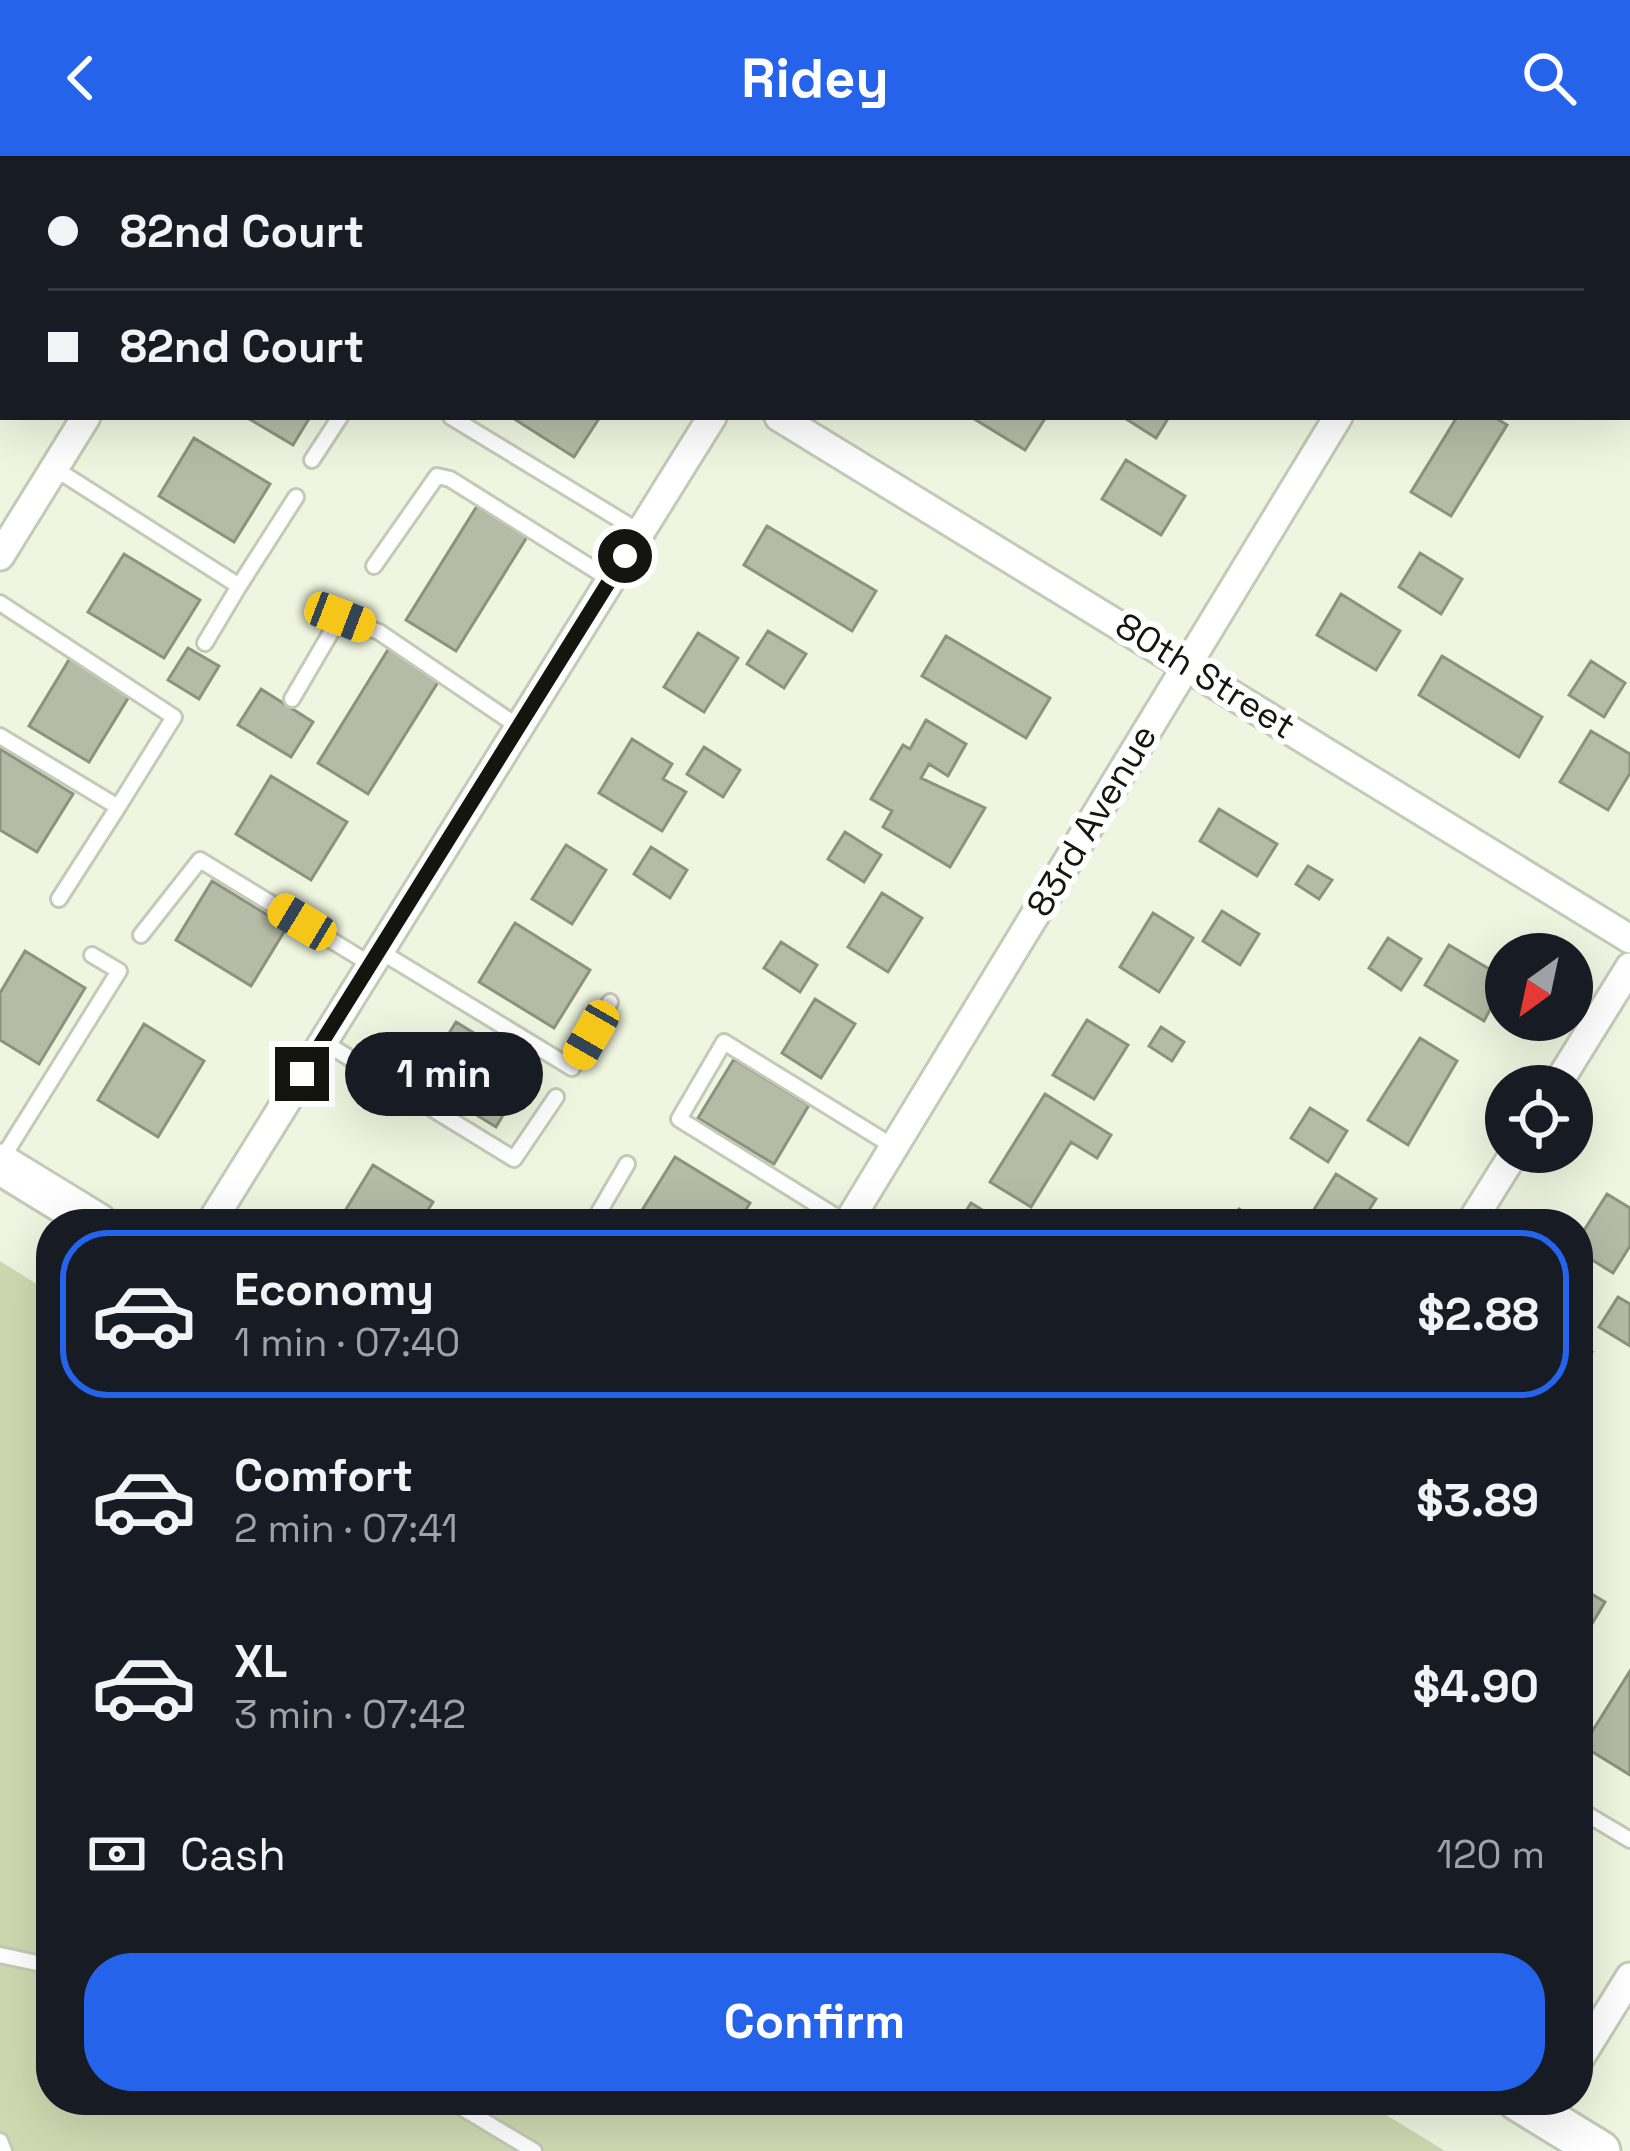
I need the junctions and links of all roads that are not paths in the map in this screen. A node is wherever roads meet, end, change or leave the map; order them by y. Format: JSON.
{"nodes":[{"id":1,"x":84,"y":420,"type":"edge"},
{"id":2,"x":338,"y":420,"type":"edge"},
{"id":3,"x":457,"y":420,"type":"edge"},
{"id":4,"x":710,"y":420,"type":"edge"},
{"id":5,"x":784,"y":420,"type":"edge"},
{"id":6,"x":1336,"y":420,"type":"edge"},
{"id":7,"x":312,"y":460,"type":"dead end"},
{"id":8,"x":54,"y":468,"type":"junction"},
{"id":9,"x":296,"y":497,"type":"dead end"},
{"id":10,"x":640,"y":532,"type":"junction"},
{"id":11,"x":0,"y":556,"type":"edge"},
{"id":12,"x":374,"y":566,"type":"dead end"},
{"id":13,"x":610,"y":580,"type":"junction"},
{"id":14,"x":238,"y":586,"type":"junction"},
{"id":15,"x":0,"y":603,"type":"edge"},
{"id":16,"x":206,"y":643,"type":"dead end"},
{"id":17,"x":1186,"y":662,"type":"junction"},
{"id":18,"x":292,"y":699,"type":"dead end"},
{"id":19,"x":516,"y":725,"type":"junction"},
{"id":20,"x":0,"y":736,"type":"edge"},
{"id":21,"x":118,"y":807,"type":"junction"},
{"id":22,"x":59,"y":899,"type":"dead end"},
{"id":23,"x":141,"y":935,"type":"dead end"},
{"id":24,"x":1630,"y":939,"type":"edge"},
{"id":25,"x":92,"y":955,"type":"dead end"},
{"id":26,"x":374,"y":957,"type":"junction"},
{"id":27,"x":1630,"y":967,"type":"edge"},
{"id":28,"x":610,"y":1002,"type":"dead end"},
{"id":29,"x":322,"y":1041,"type":"junction"},
{"id":30,"x":1569,"y":1065,"type":"edge"},
{"id":31,"x":556,"y":1097,"type":"dead end"},
{"id":32,"x":894,"y":1147,"type":"junction"},
{"id":33,"x":0,"y":1163,"type":"edge"},
{"id":34,"x":627,"y":1164,"type":"dead end"},
{"id":35,"x":1502,"y":1173,"type":"edge"},
{"id":36,"x":74,"y":1209,"type":"edge"},
{"id":37,"x":219,"y":1209,"type":"edge"},
{"id":38,"x":601,"y":1209,"type":"edge"},
{"id":39,"x":823,"y":1209,"type":"edge"},
{"id":40,"x":856,"y":1209,"type":"edge"},
{"id":41,"x":1479,"y":1209,"type":"edge"},
{"id":42,"x":1593,"y":1818,"type":"edge"},
{"id":43,"x":1630,"y":1840,"type":"edge"},
{"id":44,"x":0,"y":1955,"type":"edge"},
{"id":45,"x":36,"y":1963,"type":"edge"},
{"id":46,"x":1630,"y":1978,"type":"edge"},
{"id":47,"x":1593,"y":2037,"type":"edge"},
{"id":48,"x":473,"y":2115,"type":"edge"},
{"id":49,"x":1550,"y":2115,"type":"edge"},
{"id":50,"x":0,"y":2141,"type":"edge"},
{"id":51,"x":4,"y":2151,"type":"edge"},
{"id":52,"x":532,"y":2151,"type":"edge"},
{"id":53,"x":1600,"y":2151,"type":"edge"}],
"edges":[{"from":1,"to":8,"type":"street"},
{"from":2,"to":7,"type":"lane"},
{"from":3,"to":10,"type":"lane"},
{"from":4,"to":10,"type":"street"},
{"from":5,"to":17,"type":"street","name":"80th Street"},
{"from":6,"to":17,"type":"street","name":"83rd Avenue"},
{"from":8,"to":11,"type":"street"},
{"from":8,"to":14,"type":"lane"},
{"from":9,"to":14,"type":"lane"},
{"from":10,"to":13,"type":"street"},
{"from":12,"to":13,"type":"lane"},
{"from":13,"to":19,"type":"street"},
{"from":14,"to":16,"type":"lane"},
{"from":15,"to":21,"type":"lane"},
{"from":17,"to":24,"type":"street","name":"80th Street"},
{"from":17,"to":32,"type":"street","name":"83rd Avenue"},
{"from":18,"to":19,"type":"lane"},
{"from":19,"to":26,"type":"street"},
{"from":20,"to":21,"type":"lane"},
{"from":21,"to":22,"type":"lane"},
{"from":23,"to":26,"type":"lane"},
{"from":25,"to":33,"type":"lane"},
{"from":26,"to":28,"type":"lane"},
{"from":26,"to":29,"type":"street"},
{"from":27,"to":30,"type":"street"},
{"from":29,"to":31,"type":"lane"},
{"from":29,"to":37,"type":"street"},
{"from":32,"to":39,"type":"lane"},
{"from":32,"to":40,"type":"street","name":"83rd Avenue"},
{"from":33,"to":36,"type":"main road"},
{"from":34,"to":38,"type":"lane"},
{"from":35,"to":41,"type":"street"},
{"from":42,"to":43,"type":"lane"},
{"from":44,"to":45,"type":"lane"},
{"from":46,"to":47,"type":"street"},
{"from":48,"to":52,"type":"lane"},
{"from":49,"to":53,"type":"main road"},
{"from":50,"to":51,"type":"lane"}]}
